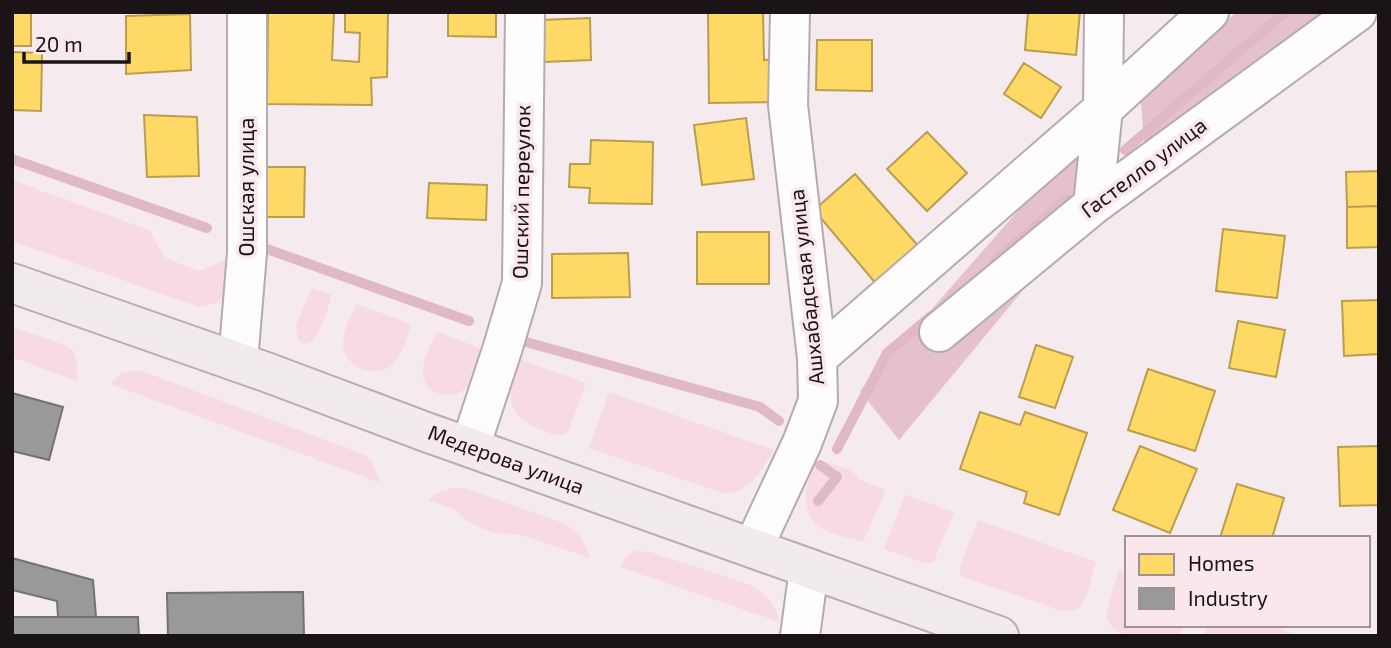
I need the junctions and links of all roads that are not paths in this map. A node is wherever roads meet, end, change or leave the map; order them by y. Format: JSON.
{"nodes":[{"id":1,"x":247,"y":12,"type":"edge"},
{"id":2,"x":525,"y":12,"type":"edge"},
{"id":3,"x":790,"y":12,"type":"edge"},
{"id":4,"x":1104,"y":12,"type":"edge"},
{"id":5,"x":1209,"y":12,"type":"edge"},
{"id":6,"x":1357,"y":12,"type":"edge"},
{"id":7,"x":1103,"y":109,"type":"junction"},
{"id":8,"x":1093,"y":205,"type":"junction"},
{"id":9,"x":12,"y":283,"type":"edge"},
{"id":10,"x":939,"y":332,"type":"dead end"},
{"id":11,"x":817,"y":358,"type":"junction"},
{"id":12,"x":238,"y":362,"type":"junction"},
{"id":13,"x":470,"y":447,"type":"junction"},
{"id":14,"x":753,"y":548,"type":"junction"},
{"id":15,"x":809,"y":569,"type":"junction"},
{"id":16,"x":800,"y":636,"type":"edge"},
{"id":17,"x":999,"y":636,"type":"edge"}],
"edges":[{"from":1,"to":12,"type":"street","name":"Ошская улица"},
{"from":2,"to":13,"type":"street","name":"Ошский переулок"},
{"from":3,"to":11,"type":"street","name":"Ашхабадская улица"},
{"from":4,"to":7,"type":"street"},
{"from":5,"to":7,"type":"street"},
{"from":6,"to":8,"type":"street","name":"Гастелло улица"},
{"from":7,"to":8,"type":"street"},
{"from":7,"to":11,"type":"street"},
{"from":8,"to":10,"type":"street","name":"Гастелло улица"},
{"from":9,"to":12,"type":"main road","name":"Медерова улица"},
{"from":11,"to":14,"type":"street","name":"Ашхабадская улица"},
{"from":12,"to":13,"type":"main road","name":"Медерова улица"},
{"from":13,"to":14,"type":"main road","name":"Медерова улица"},
{"from":14,"to":15,"type":"main road","name":"Медерова улица"},
{"from":15,"to":16,"type":"street"},
{"from":15,"to":17,"type":"main road","name":"Медерова улица"}]}
